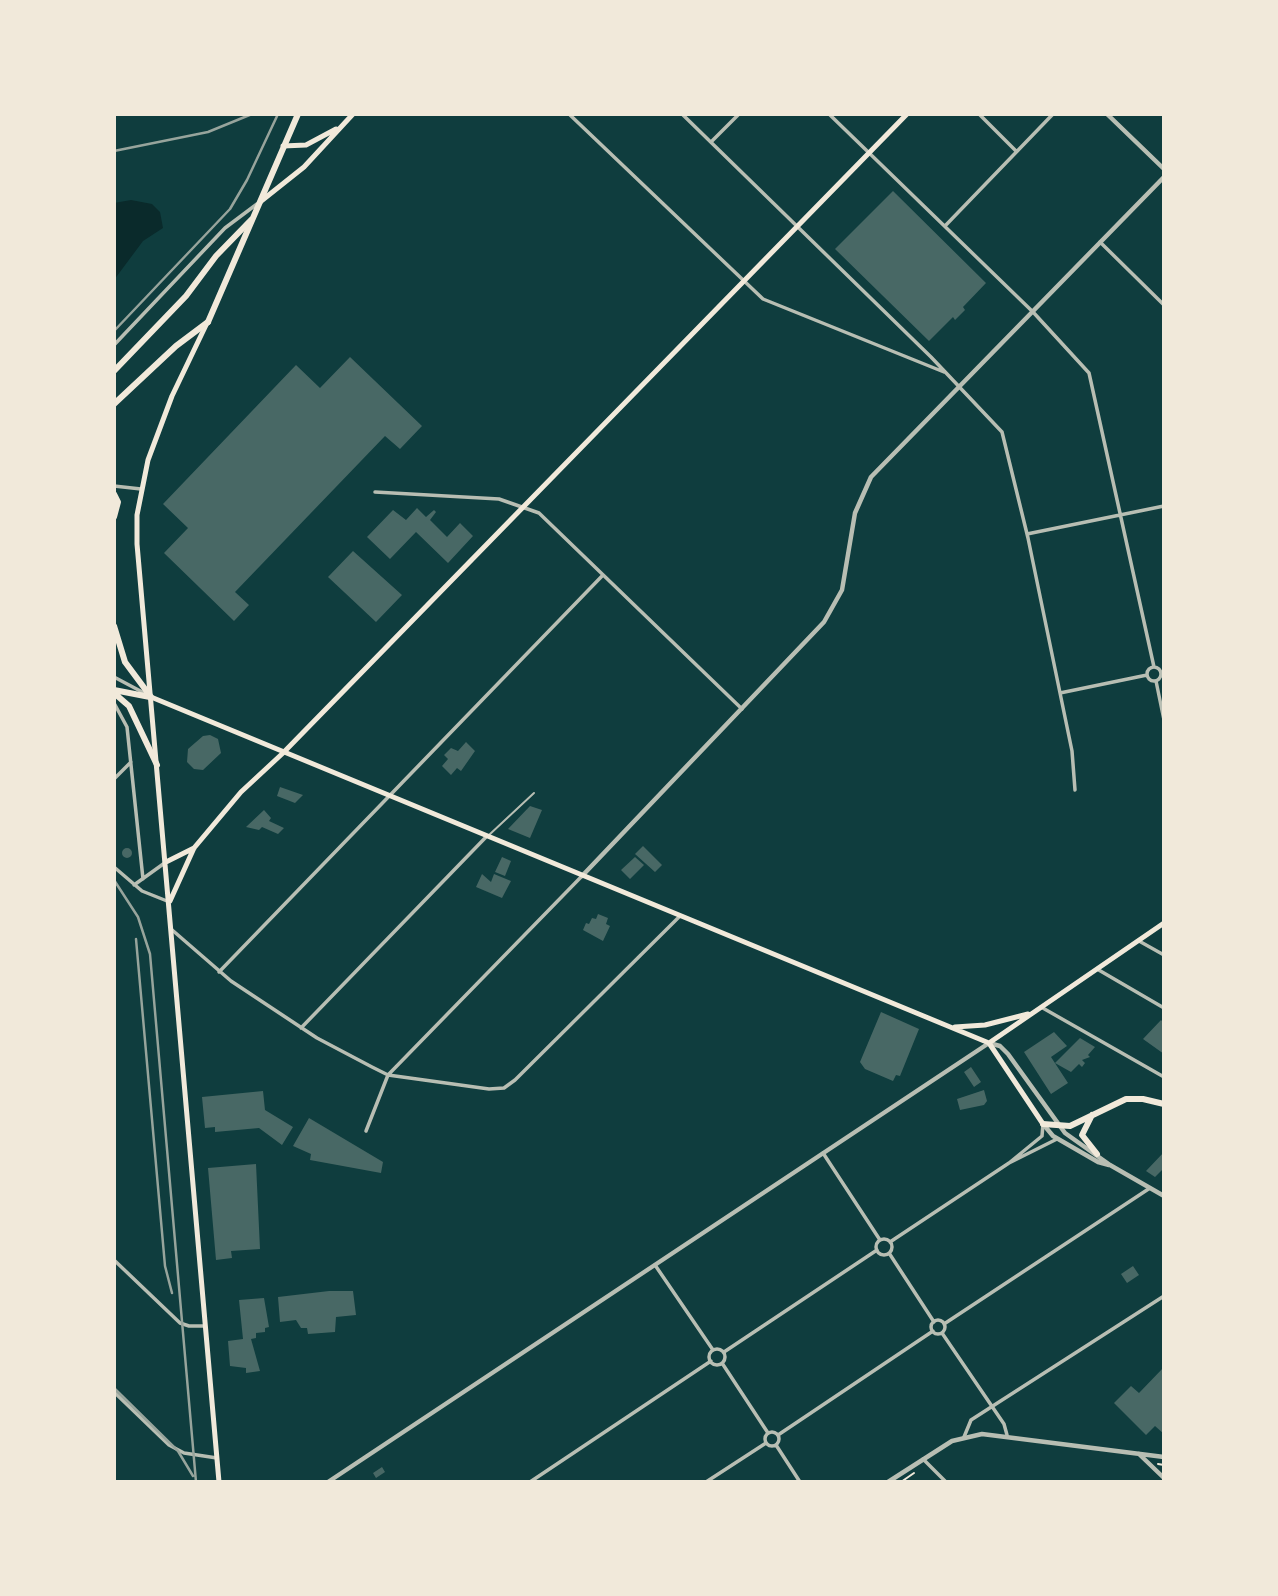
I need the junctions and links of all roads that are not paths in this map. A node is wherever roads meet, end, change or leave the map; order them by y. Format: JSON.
{"nodes":[{"id":1,"x":298,"y":114,"type":"edge"},
{"id":2,"x":353,"y":114,"type":"edge"},
{"id":3,"x":569,"y":114,"type":"edge"},
{"id":4,"x":682,"y":114,"type":"edge"},
{"id":5,"x":739,"y":114,"type":"edge"},
{"id":6,"x":830,"y":114,"type":"edge"},
{"id":7,"x":907,"y":114,"type":"edge"},
{"id":8,"x":979,"y":114,"type":"edge"},
{"id":9,"x":1053,"y":114,"type":"edge"},
{"id":10,"x":1107,"y":114,"type":"edge"},
{"id":11,"x":339,"y":127,"type":"junction"},
{"id":12,"x":710,"y":142,"type":"junction"},
{"id":13,"x":283,"y":146,"type":"junction"},
{"id":14,"x":1016,"y":151,"type":"junction"},
{"id":15,"x":869,"y":152,"type":"junction"},
{"id":16,"x":1164,"y":169,"type":"edge"},
{"id":17,"x":1164,"y":177,"type":"edge"},
{"id":18,"x":260,"y":202,"type":"junction"},
{"id":19,"x":251,"y":220,"type":"junction"},
{"id":20,"x":798,"y":226,"type":"junction"},
{"id":21,"x":945,"y":226,"type":"junction"},
{"id":22,"x":1100,"y":242,"type":"junction"},
{"id":23,"x":743,"y":282,"type":"junction"},
{"id":24,"x":1164,"y":305,"type":"edge"},
{"id":25,"x":1033,"y":312,"type":"junction"},
{"id":26,"x":208,"y":322,"type":"junction"},
{"id":27,"x":114,"y":345,"type":"edge"},
{"id":28,"x":114,"y":371,"type":"edge"},
{"id":29,"x":947,"y":373,"type":"junction"},
{"id":30,"x":959,"y":386,"type":"junction"},
{"id":31,"x":114,"y":404,"type":"edge"},
{"id":32,"x":114,"y":486,"type":"edge"},
{"id":33,"x":141,"y":489,"type":"junction"},
{"id":34,"x":376,"y":492,"type":"dead end"},
{"id":35,"x":114,"y":495,"type":"edge"},
{"id":36,"x":523,"y":506,"type":"junction"},
{"id":37,"x":1164,"y":506,"type":"edge"},
{"id":38,"x":1121,"y":515,"type":"junction"},
{"id":39,"x":114,"y":517,"type":"edge"},
{"id":40,"x":1027,"y":534,"type":"junction"},
{"id":41,"x":603,"y":575,"type":"junction"},
{"id":42,"x":114,"y":626,"type":"edge"},
{"id":43,"x":1154,"y":667,"type":"junction"},
{"id":44,"x":1163,"y":672,"type":"edge"},
{"id":45,"x":1147,"y":675,"type":"junction"},
{"id":46,"x":114,"y":677,"type":"edge"},
{"id":47,"x":1156,"y":681,"type":"junction"},
{"id":48,"x":114,"y":692,"type":"edge"},
{"id":49,"x":1059,"y":693,"type":"junction"},
{"id":50,"x":151,"y":697,"type":"junction"},
{"id":51,"x":114,"y":704,"type":"edge"},
{"id":52,"x":743,"y":709,"type":"junction"},
{"id":53,"x":1164,"y":720,"type":"edge"},
{"id":54,"x":283,"y":753,"type":"junction"},
{"id":55,"x":131,"y":762,"type":"junction"},
{"id":56,"x":157,"y":765,"type":"junction"},
{"id":57,"x":114,"y":779,"type":"edge"},
{"id":58,"x":1075,"y":790,"type":"dead end"},
{"id":59,"x":534,"y":793,"type":"dead end"},
{"id":60,"x":389,"y":796,"type":"junction"},
{"id":61,"x":487,"y":836,"type":"junction"},
{"id":62,"x":194,"y":848,"type":"junction"},
{"id":63,"x":166,"y":862,"type":"junction"},
{"id":64,"x":114,"y":867,"type":"edge"},
{"id":65,"x":582,"y":876,"type":"junction"},
{"id":66,"x":144,"y":879,"type":"junction"},
{"id":67,"x":134,"y":885,"type":"junction"},
{"id":68,"x":169,"y":902,"type":"junction"},
{"id":69,"x":680,"y":916,"type":"junction"},
{"id":70,"x":1164,"y":923,"type":"edge"},
{"id":71,"x":172,"y":929,"type":"junction"},
{"id":72,"x":1139,"y":940,"type":"junction"},
{"id":73,"x":1164,"y":955,"type":"edge"},
{"id":74,"x":1097,"y":969,"type":"junction"},
{"id":75,"x":219,"y":972,"type":"junction"},
{"id":76,"x":1041,"y":1007,"type":"junction"},
{"id":77,"x":1164,"y":1008,"type":"edge"},
{"id":78,"x":1033,"y":1012,"type":"junction"},
{"id":79,"x":301,"y":1028,"type":"junction"},
{"id":80,"x":952,"y":1028,"type":"junction"},
{"id":81,"x":989,"y":1043,"type":"junction"},
{"id":82,"x":388,"y":1075,"type":"junction"},
{"id":83,"x":1164,"y":1077,"type":"edge"},
{"id":84,"x":1164,"y":1104,"type":"edge"},
{"id":85,"x":1093,"y":1113,"type":"junction"},
{"id":86,"x":1042,"y":1124,"type":"junction"},
{"id":87,"x":1060,"y":1128,"type":"junction"},
{"id":88,"x":366,"y":1131,"type":"dead end"},
{"id":89,"x":1058,"y":1139,"type":"junction"},
{"id":90,"x":823,"y":1153,"type":"junction"},
{"id":91,"x":1097,"y":1154,"type":"junction"},
{"id":92,"x":1009,"y":1163,"type":"junction"},
{"id":93,"x":1110,"y":1165,"type":"junction"},
{"id":94,"x":1150,"y":1188,"type":"junction"},
{"id":95,"x":1164,"y":1196,"type":"edge"},
{"id":96,"x":880,"y":1240,"type":"junction"},
{"id":97,"x":890,"y":1242,"type":"junction"},
{"id":98,"x":877,"y":1250,"type":"junction"},
{"id":99,"x":889,"y":1253,"type":"junction"},
{"id":100,"x":114,"y":1260,"type":"edge"},
{"id":101,"x":655,"y":1265,"type":"junction"},
{"id":102,"x":1164,"y":1296,"type":"edge"},
{"id":103,"x":934,"y":1322,"type":"junction"},
{"id":104,"x":944,"y":1324,"type":"junction"},
{"id":105,"x":206,"y":1326,"type":"junction"},
{"id":106,"x":933,"y":1331,"type":"junction"},
{"id":107,"x":942,"y":1333,"type":"junction"},
{"id":108,"x":713,"y":1350,"type":"junction"},
{"id":109,"x":724,"y":1352,"type":"junction"},
{"id":110,"x":711,"y":1361,"type":"junction"},
{"id":111,"x":722,"y":1363,"type":"junction"},
{"id":112,"x":114,"y":1392,"type":"edge"},
{"id":113,"x":992,"y":1407,"type":"junction"},
{"id":114,"x":768,"y":1433,"type":"junction"},
{"id":115,"x":778,"y":1435,"type":"junction"},
{"id":116,"x":1007,"y":1435,"type":"junction"},
{"id":117,"x":964,"y":1437,"type":"junction"},
{"id":118,"x":766,"y":1443,"type":"junction"},
{"id":119,"x":776,"y":1445,"type":"junction"},
{"id":120,"x":1138,"y":1453,"type":"junction"},
{"id":121,"x":1164,"y":1457,"type":"edge"},
{"id":122,"x":217,"y":1458,"type":"junction"},
{"id":123,"x":923,"y":1459,"type":"junction"},
{"id":124,"x":1164,"y":1478,"type":"edge"},
{"id":125,"x":219,"y":1482,"type":"edge"},
{"id":126,"x":328,"y":1482,"type":"edge"},
{"id":127,"x":530,"y":1482,"type":"edge"},
{"id":128,"x":706,"y":1482,"type":"edge"},
{"id":129,"x":800,"y":1482,"type":"edge"},
{"id":130,"x":888,"y":1482,"type":"edge"},
{"id":131,"x":946,"y":1482,"type":"edge"}],
"edges":[{"from":1,"to":13,"type":"highway"},
{"from":2,"to":11,"type":"main road"},
{"from":3,"to":23,"type":"street"},
{"from":4,"to":12,"type":"street"},
{"from":5,"to":12,"type":"street"},
{"from":6,"to":15,"type":"street"},
{"from":7,"to":15,"type":"main road"},
{"from":8,"to":14,"type":"street"},
{"from":9,"to":14,"type":"street"},
{"from":10,"to":16,"type":"street"},
{"from":11,"to":13,"type":"main road"},
{"from":11,"to":18,"type":"main road"},
{"from":12,"to":20,"type":"street"},
{"from":13,"to":18,"type":"highway"},
{"from":14,"to":21,"type":"street"},
{"from":15,"to":20,"type":"main road"},
{"from":15,"to":21,"type":"street"},
{"from":17,"to":22,"type":"street"},
{"from":18,"to":19,"type":"highway"},
{"from":18,"to":27,"type":"street"},
{"from":19,"to":26,"type":"highway"},
{"from":19,"to":28,"type":"highway"},
{"from":20,"to":23,"type":"main road"},
{"from":20,"to":29,"type":"street"},
{"from":21,"to":25,"type":"street"},
{"from":22,"to":24,"type":"street"},
{"from":22,"to":25,"type":"street"},
{"from":23,"to":29,"type":"street"},
{"from":23,"to":36,"type":"main road"},
{"from":25,"to":30,"type":"street"},
{"from":25,"to":38,"type":"street"},
{"from":26,"to":31,"type":"highway"},
{"from":26,"to":33,"type":"main road"},
{"from":29,"to":30,"type":"street"},
{"from":30,"to":40,"type":"street"},
{"from":30,"to":52,"type":"street"},
{"from":32,"to":33,"type":"street"},
{"from":33,"to":50,"type":"main road"},
{"from":34,"to":36,"type":"street"},
{"from":35,"to":39,"type":"highway"},
{"from":36,"to":41,"type":"street"},
{"from":36,"to":54,"type":"main road"},
{"from":37,"to":38,"type":"street"},
{"from":38,"to":40,"type":"street"},
{"from":38,"to":43,"type":"street"},
{"from":40,"to":49,"type":"street"},
{"from":41,"to":52,"type":"street"},
{"from":41,"to":60,"type":"street"},
{"from":42,"to":50,"type":"highway"},
{"from":43,"to":44,"type":"street"},
{"from":43,"to":45,"type":"street"},
{"from":44,"to":47,"type":"street"},
{"from":45,"to":47,"type":"street"},
{"from":45,"to":49,"type":"street"},
{"from":46,"to":50,"type":"street"},
{"from":47,"to":53,"type":"street"},
{"from":48,"to":50,"type":"highway"},
{"from":48,"to":56,"type":"highway"},
{"from":49,"to":58,"type":"street"},
{"from":50,"to":54,"type":"main road"},
{"from":50,"to":56,"type":"main road"},
{"from":51,"to":55,"type":"street"},
{"from":52,"to":65,"type":"street"},
{"from":54,"to":60,"type":"main road"},
{"from":54,"to":62,"type":"main road"},
{"from":55,"to":57,"type":"street"},
{"from":55,"to":66,"type":"street"},
{"from":56,"to":63,"type":"main road"},
{"from":59,"to":61,"type":"lane"},
{"from":60,"to":61,"type":"main road"},
{"from":60,"to":75,"type":"street"},
{"from":61,"to":65,"type":"main road"},
{"from":61,"to":79,"type":"street"},
{"from":62,"to":63,"type":"main road"},
{"from":62,"to":68,"type":"main road"},
{"from":63,"to":66,"type":"street"},
{"from":63,"to":68,"type":"main road"},
{"from":64,"to":67,"type":"street"},
{"from":65,"to":69,"type":"main road"},
{"from":65,"to":82,"type":"street"},
{"from":66,"to":67,"type":"street"},
{"from":67,"to":68,"type":"street"},
{"from":68,"to":71,"type":"main road"},
{"from":69,"to":80,"type":"main road"},
{"from":69,"to":82,"type":"street"},
{"from":70,"to":72,"type":"main road"},
{"from":71,"to":75,"type":"street"},
{"from":71,"to":105,"type":"main road"},
{"from":72,"to":73,"type":"street"},
{"from":72,"to":74,"type":"main road"},
{"from":74,"to":76,"type":"main road"},
{"from":74,"to":77,"type":"street"},
{"from":75,"to":79,"type":"street"},
{"from":76,"to":78,"type":"main road"},
{"from":76,"to":83,"type":"street"},
{"from":78,"to":80,"type":"main road"},
{"from":78,"to":81,"type":"main road"},
{"from":79,"to":82,"type":"street"},
{"from":80,"to":81,"type":"main road"},
{"from":81,"to":86,"type":"main road"},
{"from":81,"to":87,"type":"street"},
{"from":81,"to":90,"type":"street"},
{"from":82,"to":88,"type":"street"},
{"from":84,"to":85,"type":"highway"},
{"from":85,"to":87,"type":"highway"},
{"from":85,"to":91,"type":"highway"},
{"from":86,"to":87,"type":"highway"},
{"from":86,"to":89,"type":"street"},
{"from":86,"to":92,"type":"street"},
{"from":87,"to":91,"type":"street"},
{"from":89,"to":92,"type":"street"},
{"from":89,"to":93,"type":"street"},
{"from":90,"to":96,"type":"street"},
{"from":90,"to":101,"type":"street"},
{"from":91,"to":93,"type":"street"},
{"from":92,"to":97,"type":"street"},
{"from":93,"to":94,"type":"street"},
{"from":94,"to":95,"type":"street"},
{"from":94,"to":104,"type":"street"},
{"from":96,"to":97,"type":"street"},
{"from":96,"to":98,"type":"street"},
{"from":97,"to":99,"type":"street"},
{"from":98,"to":99,"type":"street"},
{"from":98,"to":109,"type":"street"},
{"from":99,"to":103,"type":"street"},
{"from":100,"to":105,"type":"street"},
{"from":101,"to":108,"type":"street"},
{"from":101,"to":126,"type":"street"},
{"from":102,"to":113,"type":"street"},
{"from":103,"to":104,"type":"street"},
{"from":103,"to":106,"type":"street"},
{"from":104,"to":107,"type":"street"},
{"from":105,"to":122,"type":"main road"},
{"from":106,"to":107,"type":"street"},
{"from":106,"to":115,"type":"street"},
{"from":107,"to":113,"type":"street"},
{"from":108,"to":109,"type":"street"},
{"from":108,"to":110,"type":"street"},
{"from":109,"to":111,"type":"street"},
{"from":110,"to":111,"type":"street"},
{"from":110,"to":127,"type":"street"},
{"from":111,"to":114,"type":"street"},
{"from":112,"to":122,"type":"street"},
{"from":113,"to":116,"type":"street"},
{"from":113,"to":117,"type":"street"},
{"from":114,"to":115,"type":"street"},
{"from":114,"to":118,"type":"street"},
{"from":115,"to":119,"type":"street"},
{"from":116,"to":117,"type":"street"},
{"from":116,"to":120,"type":"street"},
{"from":117,"to":123,"type":"street"},
{"from":118,"to":119,"type":"street"},
{"from":118,"to":128,"type":"street"},
{"from":119,"to":129,"type":"street"},
{"from":120,"to":121,"type":"street"},
{"from":120,"to":124,"type":"street"},
{"from":122,"to":125,"type":"main road"},
{"from":123,"to":130,"type":"street"},
{"from":123,"to":131,"type":"street"}]}
